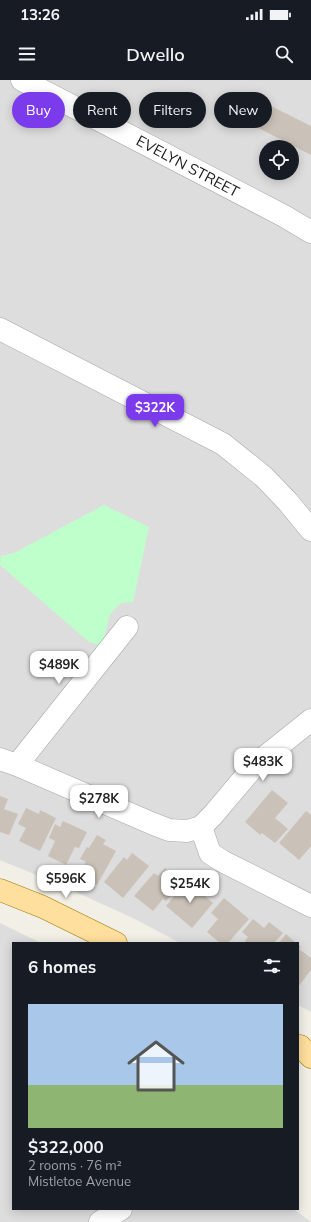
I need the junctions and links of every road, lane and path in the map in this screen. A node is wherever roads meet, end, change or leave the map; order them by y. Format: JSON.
{"nodes":[{"id":1,"x":22,"y":80,"type":"edge"},
{"id":2,"x":311,"y":232,"type":"edge"},
{"id":3,"x":0,"y":329,"type":"edge"},
{"id":4,"x":311,"y":530,"type":"edge"},
{"id":5,"x":127,"y":626,"type":"dead end"},
{"id":6,"x":311,"y":720,"type":"edge"},
{"id":7,"x":9,"y":762,"type":"edge"},
{"id":8,"x":201,"y":827,"type":"junction"},
{"id":9,"x":0,"y":890,"type":"edge"},
{"id":10,"x":311,"y":906,"type":"edge"},
{"id":11,"x":114,"y":942,"type":"edge"},
{"id":12,"x":119,"y":1210,"type":"edge"},
{"id":13,"x":100,"y":1222,"type":"edge"}],
"edges":[{"from":1,"to":2,"type":"street","name":"EVELYN STREET"},
{"from":3,"to":4,"type":"street"},
{"from":5,"to":7,"type":"street"},
{"from":6,"to":8,"type":"street"},
{"from":7,"to":8,"type":"street"},
{"from":8,"to":10,"type":"street"},
{"from":9,"to":11,"type":"main road"},
{"from":12,"to":13,"type":"street"}]}
